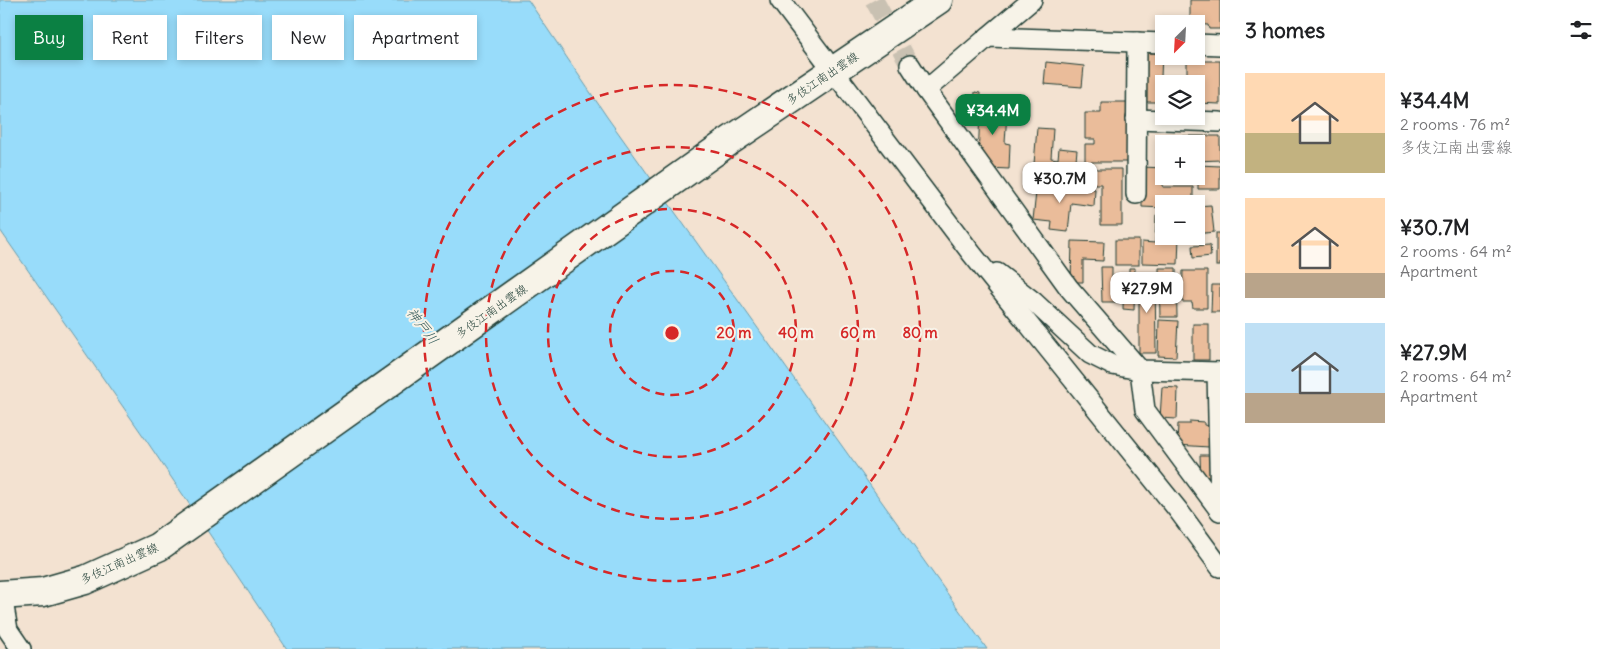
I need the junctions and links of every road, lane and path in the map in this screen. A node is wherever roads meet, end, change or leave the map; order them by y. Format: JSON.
{"nodes":[{"id":1,"x":780,"y":0,"type":"edge"},
{"id":2,"x":938,"y":0,"type":"edge"},
{"id":3,"x":1032,"y":0,"type":"edge"},
{"id":4,"x":988,"y":37,"type":"junction"},
{"id":5,"x":1137,"y":42,"type":"junction"},
{"id":6,"x":1155,"y":43,"type":"edge"},
{"id":7,"x":1205,"y":44,"type":"edge"},
{"id":8,"x":1220,"y":45,"type":"edge"},
{"id":9,"x":910,"y":64,"type":"tunnel mouth"},
{"id":10,"x":833,"y":70,"type":"junction"},
{"id":11,"x":926,"y":90,"type":"junction"},
{"id":12,"x":1136,"y":119,"type":"junction"},
{"id":13,"x":1220,"y":122,"type":"edge"},
{"id":14,"x":1136,"y":194,"type":"dead end"},
{"id":15,"x":972,"y":254,"type":"junction"},
{"id":16,"x":1140,"y":370,"type":"junction"},
{"id":17,"x":1218,"y":372,"type":"edge"},
{"id":18,"x":1220,"y":505,"type":"edge"},
{"id":19,"x":1220,"y":511,"type":"edge"},
{"id":20,"x":1220,"y":567,"type":"edge"},
{"id":21,"x":1,"y":595,"type":"edge"},
{"id":22,"x":21,"y":649,"type":"edge"}],
"edges":[{"from":1,"to":10,"type":"street"},
{"from":2,"to":10,"type":"main road","name":"多伎江南出雲線"},
{"from":3,"to":4,"type":"street"},
{"from":4,"to":5,"type":"street"},
{"from":4,"to":11,"type":"street"},
{"from":5,"to":6,"type":"street"},
{"from":5,"to":12,"type":"street"},
{"from":7,"to":8,"type":"street"},
{"from":9,"to":11,"type":"street"},
{"from":10,"to":15,"type":"street"},
{"from":10,"to":21,"type":"main road","name":"多伎江南出雲線"},
{"from":11,"to":16,"type":"street"},
{"from":12,"to":13,"type":"street"},
{"from":12,"to":14,"type":"street"},
{"from":15,"to":16,"type":"street"},
{"from":15,"to":20,"type":"street"},
{"from":16,"to":17,"type":"street"},
{"from":16,"to":19,"type":"street"},
{"from":17,"to":18,"type":"street"},
{"from":21,"to":22,"type":"street"}]}
